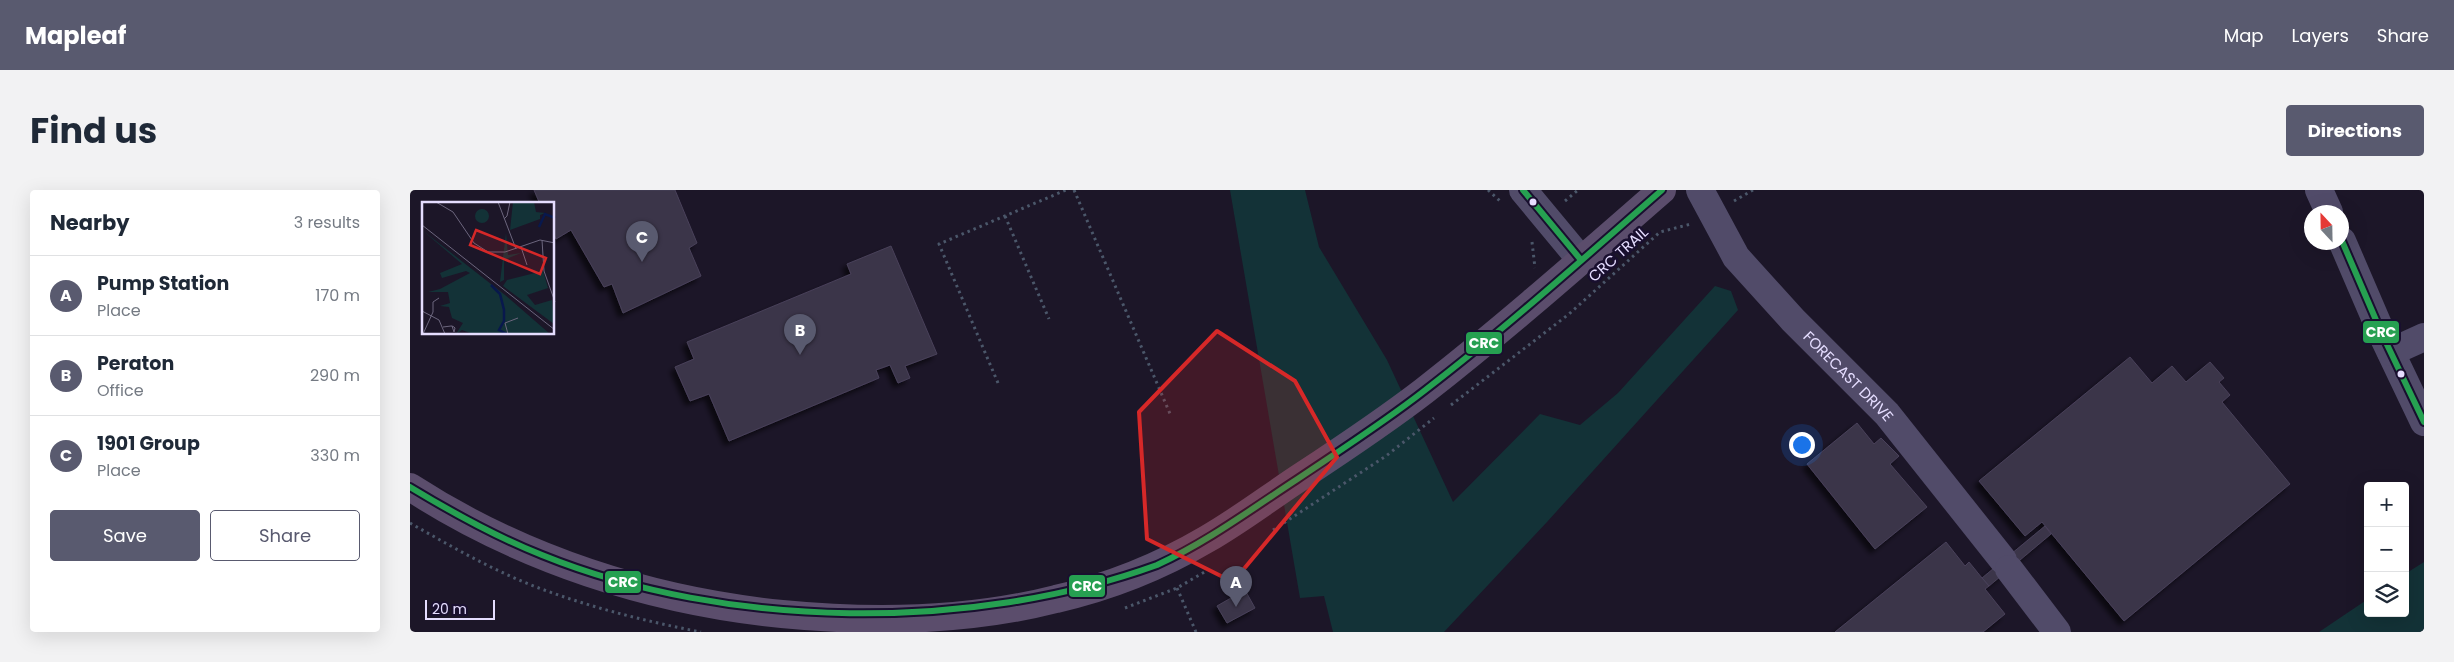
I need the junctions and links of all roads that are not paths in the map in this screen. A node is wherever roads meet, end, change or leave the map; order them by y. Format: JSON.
{"nodes":[{"id":1,"x":1523,"y":190,"type":"edge"},
{"id":2,"x":1662,"y":190,"type":"edge"},
{"id":3,"x":1700,"y":190,"type":"edge"},
{"id":4,"x":2319,"y":190,"type":"edge"},
{"id":5,"x":2326,"y":205,"type":"edge"},
{"id":6,"x":2346,"y":250,"type":"edge"},
{"id":7,"x":1581,"y":260,"type":"junction"},
{"id":8,"x":2424,"y":337,"type":"edge"},
{"id":9,"x":2391,"y":352,"type":"junction"},
{"id":10,"x":2424,"y":422,"type":"edge"},
{"id":11,"x":410,"y":487,"type":"edge"},
{"id":12,"x":2057,"y":632,"type":"edge"}],
"edges":[{"from":1,"to":7,"type":"street"},
{"from":2,"to":7,"type":"main road"},
{"from":3,"to":12,"type":"street","name":"FORECAST DRIVE"},
{"from":4,"to":5,"type":"street"},
{"from":6,"to":9,"type":"street"},
{"from":7,"to":11,"type":"main road"},
{"from":8,"to":9,"type":"street"},
{"from":9,"to":10,"type":"street"}]}
